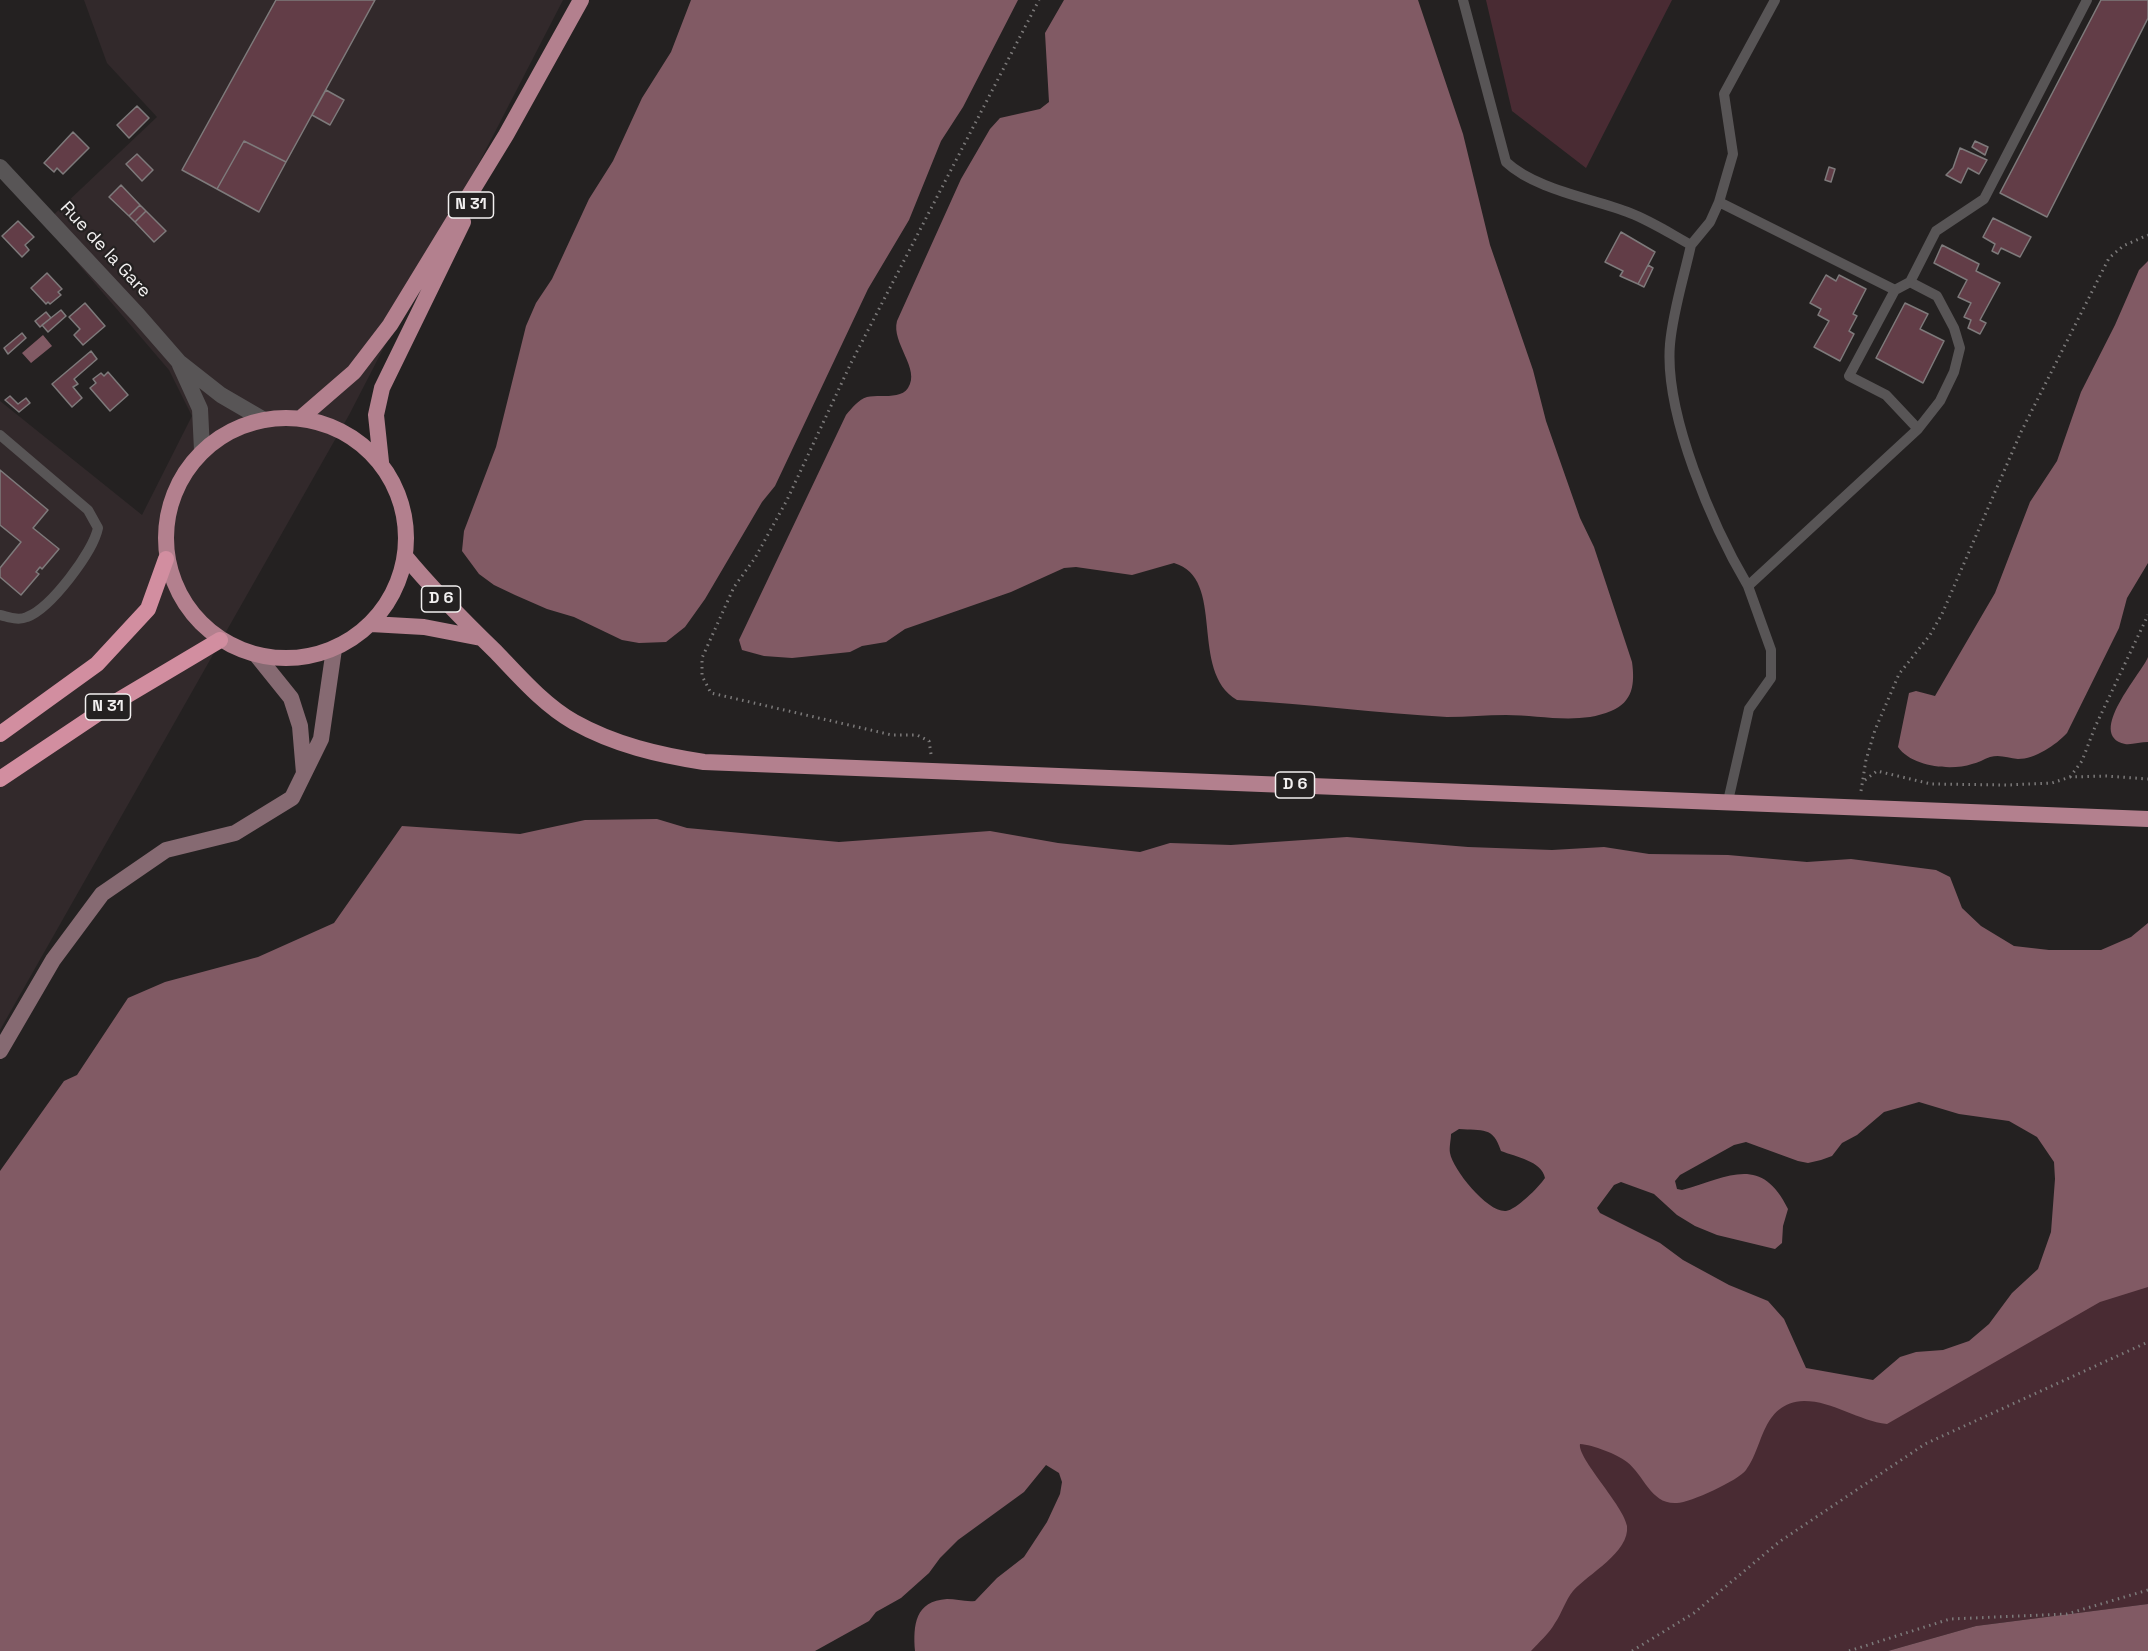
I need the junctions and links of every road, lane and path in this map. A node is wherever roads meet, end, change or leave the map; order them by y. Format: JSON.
{"nodes":[{"id":1,"x":581,"y":0,"type":"edge"},
{"id":2,"x":1039,"y":0,"type":"edge"},
{"id":3,"x":1463,"y":0,"type":"edge"},
{"id":4,"x":1775,"y":0,"type":"edge"},
{"id":5,"x":2087,"y":0,"type":"edge"},
{"id":6,"x":506,"y":135,"type":"junction"},
{"id":7,"x":0,"y":167,"type":"edge"},
{"id":8,"x":1719,"y":202,"type":"junction"},
{"id":9,"x":2148,"y":235,"type":"edge"},
{"id":10,"x":1691,"y":245,"type":"junction"},
{"id":11,"x":1910,"y":282,"type":"junction"},
{"id":12,"x":1895,"y":290,"type":"junction"},
{"id":13,"x":179,"y":362,"type":"junction"},
{"id":14,"x":302,"y":417,"type":"junction"},
{"id":15,"x":264,"y":420,"type":"junction"},
{"id":16,"x":1918,"y":429,"type":"junction"},
{"id":17,"x":0,"y":435,"type":"edge"},
{"id":18,"x":202,"y":450,"type":"junction"},
{"id":19,"x":381,"y":462,"type":"junction"},
{"id":20,"x":405,"y":556,"type":"junction"},
{"id":21,"x":166,"y":559,"type":"junction"},
{"id":22,"x":1748,"y":586,"type":"junction"},
{"id":23,"x":0,"y":615,"type":"edge"},
{"id":24,"x":2148,"y":615,"type":"edge"},
{"id":25,"x":371,"y":624,"type":"junction"},
{"id":26,"x":481,"y":638,"type":"junction"},
{"id":27,"x":220,"y":640,"type":"junction"},
{"id":28,"x":334,"y":649,"type":"junction"},
{"id":29,"x":258,"y":657,"type":"junction"},
{"id":30,"x":0,"y":734,"type":"edge"},
{"id":31,"x":928,"y":771,"type":"junction"},
{"id":32,"x":304,"y":775,"type":"junction"},
{"id":33,"x":2070,"y":777,"type":"junction"},
{"id":34,"x":0,"y":779,"type":"edge"},
{"id":35,"x":2148,"y":779,"type":"edge"},
{"id":36,"x":1728,"y":801,"type":"junction"},
{"id":37,"x":2148,"y":819,"type":"edge"},
{"id":38,"x":0,"y":1051,"type":"edge"},
{"id":39,"x":2148,"y":1342,"type":"edge"},
{"id":40,"x":2148,"y":1590,"type":"edge"},
{"id":41,"x":1632,"y":1651,"type":"edge"},
{"id":42,"x":1849,"y":1651,"type":"edge"}],
"edges":[{"from":1,"to":6,"type":"main road","number":"N 31"},
{"from":2,"to":31,"type":"path"},
{"from":3,"to":10,"type":"lane"},
{"from":4,"to":8,"type":"lane"},
{"from":5,"to":11,"type":"lane"},
{"from":6,"to":14,"type":"main road","number":"N 31"},
{"from":6,"to":19,"type":"main road","number":"N 31"},
{"from":7,"to":13,"type":"street","name":"Rue de la Gare"},
{"from":8,"to":10,"type":"lane"},
{"from":8,"to":12,"type":"lane"},
{"from":9,"to":33,"type":"path"},
{"from":10,"to":22,"type":"lane"},
{"from":11,"to":12,"type":"lane"},
{"from":11,"to":16,"type":"lane"},
{"from":12,"to":16,"type":"lane"},
{"from":13,"to":15,"type":"street","name":"Rue de la Gare"},
{"from":13,"to":18,"type":"street","name":"Rue de la Gare"},
{"from":14,"to":15,"type":"main road"},
{"from":14,"to":19,"type":"main road"},
{"from":15,"to":18,"type":"main road"},
{"from":16,"to":22,"type":"lane"},
{"from":17,"to":23,"type":"lane"},
{"from":18,"to":21,"type":"main road"},
{"from":19,"to":20,"type":"main road"},
{"from":20,"to":25,"type":"main road"},
{"from":20,"to":26,"type":"main road","number":"D 6"},
{"from":21,"to":27,"type":"main road"},
{"from":21,"to":30,"type":"highway","number":"N 31"},
{"from":22,"to":36,"type":"lane"},
{"from":24,"to":33,"type":"path"},
{"from":25,"to":26,"type":"main road","number":"D 6"},
{"from":25,"to":28,"type":"main road"},
{"from":26,"to":31,"type":"main road","number":"D 6"},
{"from":27,"to":29,"type":"main road"},
{"from":27,"to":34,"type":"highway","number":"N 31"},
{"from":28,"to":29,"type":"main road"},
{"from":28,"to":32,"type":"main road"},
{"from":29,"to":32,"type":"main road"},
{"from":31,"to":36,"type":"main road","number":"D 6"},
{"from":32,"to":38,"type":"main road"},
{"from":33,"to":35,"type":"path"},
{"from":36,"to":37,"type":"main road","number":"D 6"},
{"from":39,"to":41,"type":"path"},
{"from":40,"to":42,"type":"path"}]}
